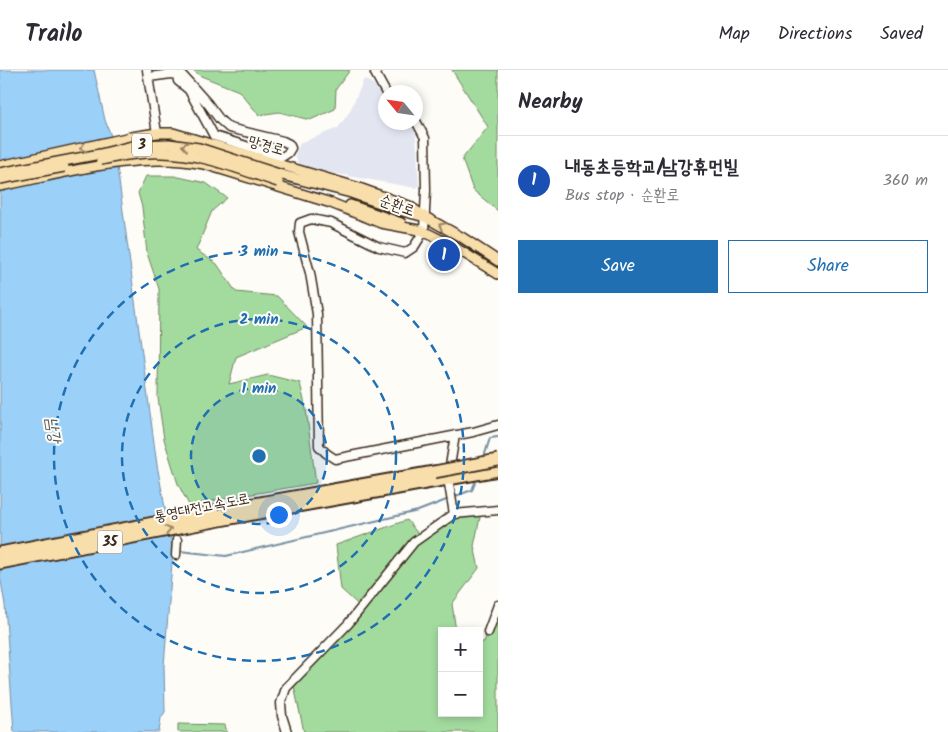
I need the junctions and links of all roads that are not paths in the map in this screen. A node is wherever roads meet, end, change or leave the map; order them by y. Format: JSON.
{"nodes":[{"id":1,"x":377,"y":70,"type":"edge"},
{"id":2,"x":149,"y":72,"type":"edge"},
{"id":3,"x":162,"y":76,"type":"junction"},
{"id":4,"x":177,"y":76,"type":"junction"},
{"id":5,"x":382,"y":85,"type":"edge"},
{"id":6,"x":151,"y":92,"type":"junction"},
{"id":7,"x":421,"y":130,"type":"edge"},
{"id":8,"x":157,"y":133,"type":"junction"},
{"id":9,"x":154,"y":159,"type":"junction"},
{"id":10,"x":0,"y":166,"type":"edge"},
{"id":11,"x":0,"y":172,"type":"edge"},
{"id":12,"x":280,"y":178,"type":"junction"},
{"id":13,"x":0,"y":179,"type":"edge"},
{"id":14,"x":0,"y":186,"type":"edge"},
{"id":15,"x":425,"y":217,"type":"junction"},
{"id":16,"x":424,"y":231,"type":"junction"},
{"id":17,"x":498,"y":261,"type":"edge"},
{"id":18,"x":498,"y":274,"type":"edge"},
{"id":19,"x":498,"y":426,"type":"edge"},
{"id":20,"x":455,"y":436,"type":"junction"},
{"id":21,"x":498,"y":460,"type":"edge"},
{"id":22,"x":498,"y":470,"type":"edge"},
{"id":23,"x":433,"y":476,"type":"junction"},
{"id":24,"x":448,"y":478,"type":"junction"},
{"id":25,"x":498,"y":510,"type":"edge"},
{"id":26,"x":454,"y":514,"type":"junction"},
{"id":27,"x":220,"y":515,"type":"junction"},
{"id":28,"x":177,"y":540,"type":"dead end"},
{"id":29,"x":0,"y":553,"type":"edge"},
{"id":30,"x":176,"y":555,"type":"dead end"},
{"id":31,"x":0,"y":563,"type":"edge"},
{"id":32,"x":498,"y":605,"type":"edge"},
{"id":33,"x":488,"y":632,"type":"dead end"},
{"id":34,"x":287,"y":732,"type":"edge"}],
"edges":[{"from":1,"to":5,"type":"street"},
{"from":2,"to":3,"type":"street"},
{"from":2,"to":6,"type":"street"},
{"from":3,"to":4,"type":"street"},
{"from":3,"to":6,"type":"street"},
{"from":4,"to":4,"type":"street"},
{"from":6,"to":8,"type":"street"},
{"from":7,"to":15,"type":"street"},
{"from":8,"to":9,"type":"main road"},
{"from":8,"to":10,"type":"main road","name":"망경로","one_way":true},
{"from":8,"to":15,"type":"main road","name":"망경로"},
{"from":9,"to":14,"type":"main road"},
{"from":9,"to":16,"type":"main road"},
{"from":12,"to":11,"type":"main road","number":"3","one_way":true,"bridge":true},
{"from":12,"to":13,"type":"main road","number":"3","bridge":true},
{"from":12,"to":15,"type":"main road","name":"순환로","number":"3"},
{"from":12,"to":16,"type":"main road","name":"순환로","number":"3"},
{"from":15,"to":16,"type":"street"},
{"from":17,"to":15,"type":"main road","name":"순환로","number":"3","one_way":true},
{"from":16,"to":18,"type":"main road","name":"순환로","number":"3"},
{"from":16,"to":20,"type":"street"},
{"from":19,"to":20,"type":"street"},
{"from":20,"to":24,"type":"street"},
{"from":21,"to":23,"type":"highway","name":"통영대전고속도로","number":"35","bridge":true},
{"from":22,"to":24,"type":"highway","name":"통영대전고속도로","number":"35"},
{"from":23,"to":24,"type":"highway","name":"통영대전고속도로","number":"35"},
{"from":23,"to":27,"type":"highway","name":"통영대전고속도로","number":"35"},
{"from":24,"to":26,"type":"street"},
{"from":25,"to":26,"type":"street"},
{"from":26,"to":34,"type":"street"},
{"from":27,"to":29,"type":"highway","name":"통영대전고속도로","number":"35"},
{"from":31,"to":27,"type":"highway","name":"통영대전고속도로","number":"35","one_way":true},
{"from":28,"to":30,"type":"street"},
{"from":32,"to":33,"type":"street"}]}
